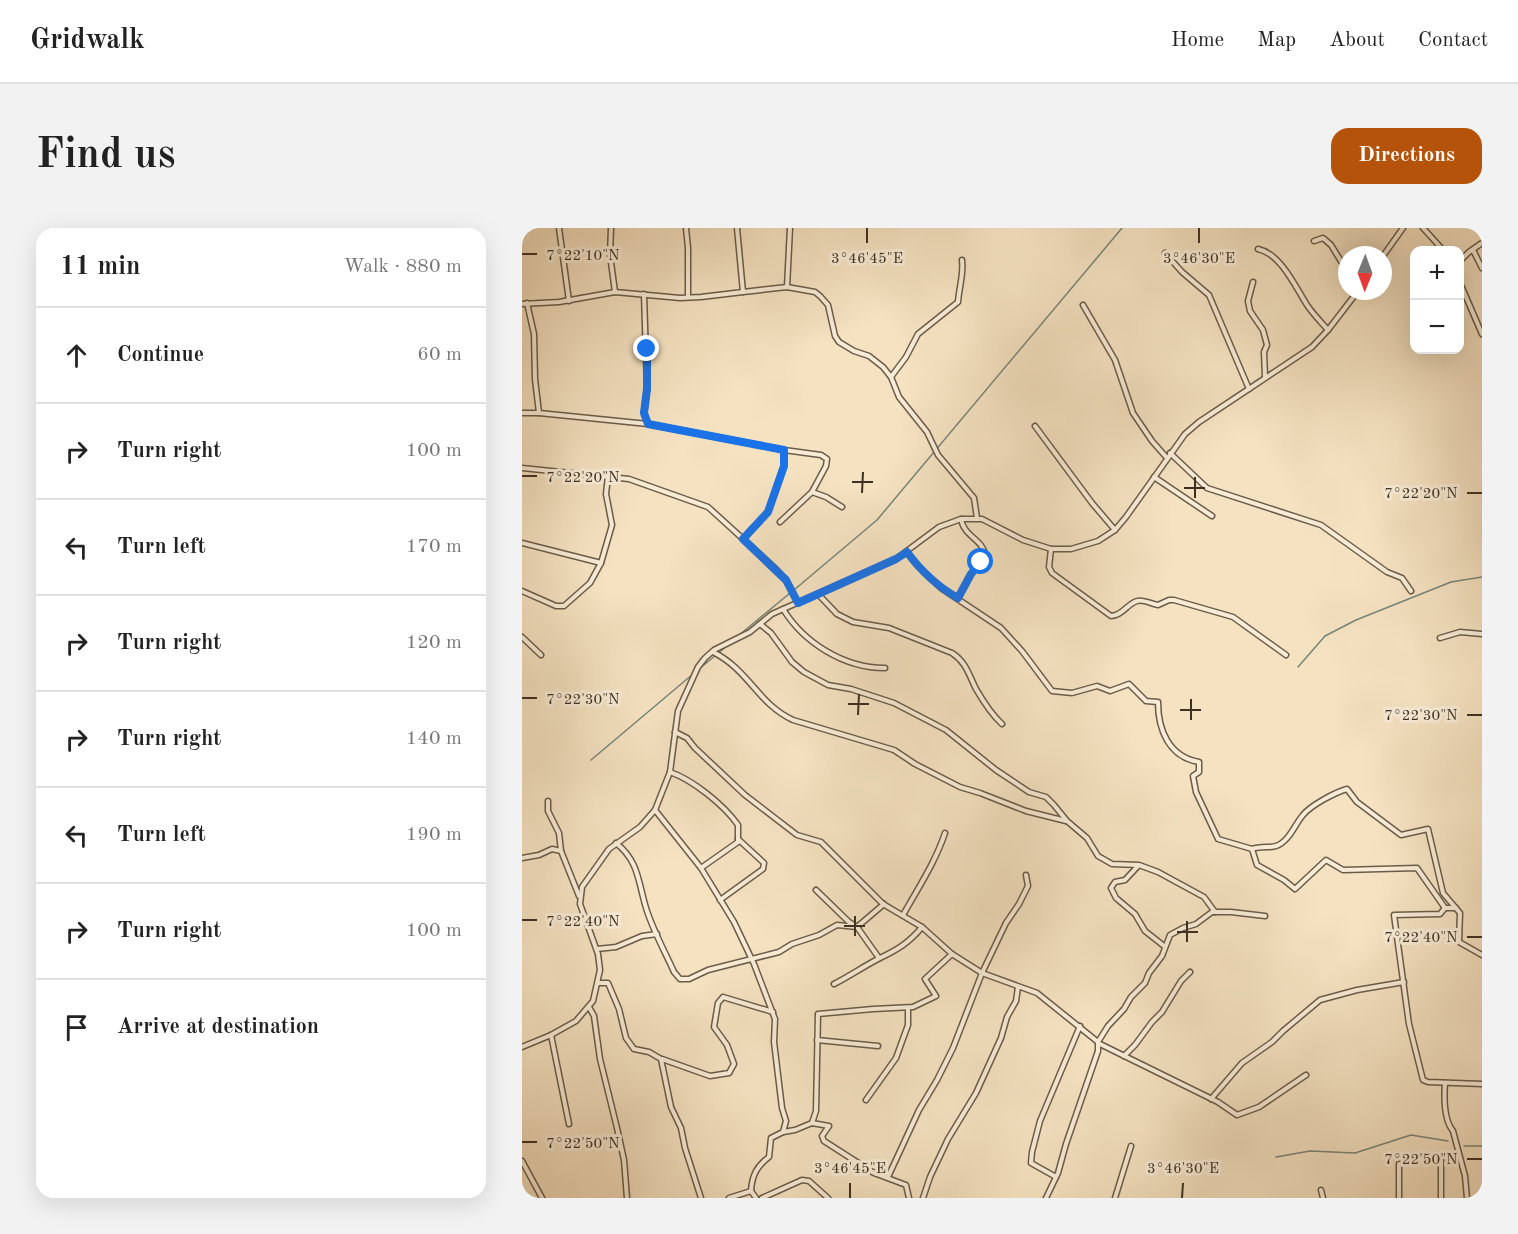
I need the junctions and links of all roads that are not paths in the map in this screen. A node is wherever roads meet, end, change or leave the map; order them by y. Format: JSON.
{"nodes":[{"id":1,"x":559,"y":228,"type":"edge"},
{"id":2,"x":611,"y":228,"type":"edge"},
{"id":3,"x":686,"y":228,"type":"edge"},
{"id":4,"x":737,"y":228,"type":"edge"},
{"id":5,"x":790,"y":228,"type":"edge"},
{"id":6,"x":1403,"y":228,"type":"edge"},
{"id":7,"x":1423,"y":228,"type":"edge"},
{"id":8,"x":1314,"y":241,"type":"dead end"},
{"id":9,"x":1482,"y":243,"type":"edge"},
{"id":10,"x":1390,"y":246,"type":"edge"},
{"id":11,"x":1439,"y":246,"type":"edge"},
{"id":12,"x":1258,"y":249,"type":"dead end"},
{"id":13,"x":1473,"y":250,"type":"junction"},
{"id":14,"x":1165,"y":253,"type":"dead end"},
{"id":15,"x":1338,"y":256,"type":"edge"},
{"id":16,"x":1464,"y":258,"type":"edge"},
{"id":17,"x":962,"y":260,"type":"dead end"},
{"id":18,"x":1482,"y":268,"type":"edge"},
{"id":19,"x":1253,"y":282,"type":"dead end"},
{"id":20,"x":787,"y":287,"type":"junction"},
{"id":21,"x":615,"y":292,"type":"junction"},
{"id":22,"x":743,"y":292,"type":"junction"},
{"id":23,"x":1464,"y":292,"type":"edge"},
{"id":24,"x":644,"y":294,"type":"junction"},
{"id":25,"x":688,"y":297,"type":"junction"},
{"id":26,"x":1351,"y":300,"type":"edge"},
{"id":27,"x":569,"y":301,"type":"junction"},
{"id":28,"x":525,"y":303,"type":"edge"},
{"id":29,"x":1083,"y":305,"type":"dead end"},
{"id":30,"x":1328,"y":330,"type":"junction"},
{"id":31,"x":1482,"y":333,"type":"edge"},
{"id":32,"x":891,"y":377,"type":"junction"},
{"id":33,"x":1265,"y":378,"type":"junction"},
{"id":34,"x":1249,"y":389,"type":"junction"},
{"id":35,"x":539,"y":412,"type":"junction"},
{"id":36,"x":522,"y":413,"type":"edge"},
{"id":37,"x":648,"y":424,"type":"junction"},
{"id":38,"x":1035,"y":426,"type":"dead end"},
{"id":39,"x":784,"y":450,"type":"junction"},
{"id":40,"x":1170,"y":453,"type":"junction"},
{"id":41,"x":1167,"y":458,"type":"junction"},
{"id":42,"x":522,"y":468,"type":"edge"},
{"id":43,"x":608,"y":476,"type":"junction"},
{"id":44,"x":1154,"y":477,"type":"junction"},
{"id":45,"x":812,"y":492,"type":"junction"},
{"id":46,"x":842,"y":507,"type":"dead end"},
{"id":47,"x":1212,"y":516,"type":"dead end"},
{"id":48,"x":977,"y":518,"type":"junction"},
{"id":49,"x":961,"y":519,"type":"junction"},
{"id":50,"x":780,"y":522,"type":"dead end"},
{"id":51,"x":1115,"y":530,"type":"junction"},
{"id":52,"x":743,"y":539,"type":"junction"},
{"id":53,"x":522,"y":543,"type":"edge"},
{"id":54,"x":1051,"y":549,"type":"junction"},
{"id":55,"x":907,"y":552,"type":"junction"},
{"id":56,"x":601,"y":563,"type":"junction"},
{"id":57,"x":522,"y":591,"type":"edge"},
{"id":58,"x":1411,"y":591,"type":"dead end"},
{"id":59,"x":818,"y":594,"type":"junction"},
{"id":60,"x":958,"y":598,"type":"junction"},
{"id":61,"x":798,"y":603,"type":"junction"},
{"id":62,"x":783,"y":609,"type":"junction"},
{"id":63,"x":760,"y":624,"type":"junction"},
{"id":64,"x":1482,"y":634,"type":"edge"},
{"id":65,"x":522,"y":637,"type":"edge"},
{"id":66,"x":1440,"y":638,"type":"dead end"},
{"id":67,"x":713,"y":652,"type":"junction"},
{"id":68,"x":541,"y":654,"type":"dead end"},
{"id":69,"x":1286,"y":655,"type":"dead end"},
{"id":70,"x":885,"y":668,"type":"dead end"},
{"id":71,"x":1002,"y":724,"type":"dead end"},
{"id":72,"x":675,"y":732,"type":"junction"},
{"id":73,"x":670,"y":772,"type":"junction"},
{"id":74,"x":548,"y":801,"type":"dead end"},
{"id":75,"x":655,"y":810,"type":"junction"},
{"id":76,"x":1066,"y":821,"type":"junction"},
{"id":77,"x":945,"y":833,"type":"dead end"},
{"id":78,"x":738,"y":839,"type":"junction"},
{"id":79,"x":616,"y":843,"type":"junction"},
{"id":80,"x":1252,"y":849,"type":"junction"},
{"id":81,"x":561,"y":851,"type":"junction"},
{"id":82,"x":522,"y":858,"type":"edge"},
{"id":83,"x":1139,"y":865,"type":"junction"},
{"id":84,"x":701,"y":868,"type":"junction"},
{"id":85,"x":1026,"y":875,"type":"dead end"},
{"id":86,"x":816,"y":890,"type":"dead end"},
{"id":87,"x":579,"y":896,"type":"junction"},
{"id":88,"x":720,"y":900,"type":"junction"},
{"id":89,"x":884,"y":904,"type":"junction"},
{"id":90,"x":1445,"y":908,"type":"junction"},
{"id":91,"x":1456,"y":908,"type":"junction"},
{"id":92,"x":1215,"y":912,"type":"junction"},
{"id":93,"x":903,"y":915,"type":"junction"},
{"id":94,"x":1265,"y":916,"type":"dead end"},
{"id":95,"x":857,"y":927,"type":"junction"},
{"id":96,"x":922,"y":927,"type":"junction"},
{"id":97,"x":657,"y":934,"type":"junction"},
{"id":98,"x":1164,"y":946,"type":"junction"},
{"id":99,"x":596,"y":949,"type":"junction"},
{"id":100,"x":952,"y":954,"type":"junction"},
{"id":101,"x":1482,"y":955,"type":"edge"},
{"id":102,"x":751,"y":958,"type":"junction"},
{"id":103,"x":879,"y":958,"type":"junction"},
{"id":104,"x":1190,"y":972,"type":"dead end"},
{"id":105,"x":982,"y":973,"type":"junction"},
{"id":106,"x":1404,"y":982,"type":"junction"},
{"id":107,"x":598,"y":983,"type":"junction"},
{"id":108,"x":834,"y":984,"type":"dead end"},
{"id":109,"x":1018,"y":987,"type":"junction"},
{"id":110,"x":589,"y":1006,"type":"junction"},
{"id":111,"x":908,"y":1008,"type":"junction"},
{"id":112,"x":773,"y":1012,"type":"junction"},
{"id":113,"x":1080,"y":1026,"type":"junction"},
{"id":114,"x":551,"y":1035,"type":"junction"},
{"id":115,"x":818,"y":1040,"type":"junction"},
{"id":116,"x":1099,"y":1043,"type":"junction"},
{"id":117,"x":878,"y":1046,"type":"dead end"},
{"id":118,"x":522,"y":1047,"type":"edge"},
{"id":119,"x":1124,"y":1056,"type":"junction"},
{"id":120,"x":661,"y":1059,"type":"junction"},
{"id":121,"x":1306,"y":1075,"type":"dead end"},
{"id":122,"x":1445,"y":1083,"type":"junction"},
{"id":123,"x":1482,"y":1084,"type":"edge"},
{"id":124,"x":1210,"y":1099,"type":"junction"},
{"id":125,"x":866,"y":1100,"type":"dead end"},
{"id":126,"x":812,"y":1123,"type":"junction"},
{"id":127,"x":569,"y":1124,"type":"dead end"},
{"id":128,"x":783,"y":1132,"type":"junction"},
{"id":129,"x":1131,"y":1146,"type":"dead end"},
{"id":130,"x":1441,"y":1156,"type":"dead end"},
{"id":131,"x":522,"y":1161,"type":"edge"},
{"id":132,"x":1399,"y":1164,"type":"dead end"},
{"id":133,"x":888,"y":1177,"type":"junction"},
{"id":134,"x":1056,"y":1177,"type":"junction"},
{"id":135,"x":1321,"y":1190,"type":"dead end"},
{"id":136,"x":751,"y":1191,"type":"junction"},
{"id":137,"x":542,"y":1198,"type":"edge"},
{"id":138,"x":627,"y":1198,"type":"edge"},
{"id":139,"x":701,"y":1198,"type":"edge"},
{"id":140,"x":729,"y":1198,"type":"edge"},
{"id":141,"x":756,"y":1198,"type":"edge"},
{"id":142,"x":762,"y":1198,"type":"edge"},
{"id":143,"x":828,"y":1198,"type":"edge"},
{"id":144,"x":909,"y":1198,"type":"edge"},
{"id":145,"x":924,"y":1198,"type":"edge"},
{"id":146,"x":1047,"y":1198,"type":"edge"},
{"id":147,"x":1115,"y":1198,"type":"edge"},
{"id":148,"x":1323,"y":1198,"type":"edge"},
{"id":149,"x":1399,"y":1198,"type":"edge"},
{"id":150,"x":1442,"y":1198,"type":"edge"},
{"id":151,"x":1467,"y":1198,"type":"edge"}],
"edges":[{"from":1,"to":27,"type":"street"},
{"from":2,"to":21,"type":"street"},
{"from":3,"to":25,"type":"street"},
{"from":4,"to":22,"type":"street"},
{"from":5,"to":20,"type":"street"},
{"from":6,"to":10,"type":"street"},
{"from":7,"to":11,"type":"street"},
{"from":8,"to":15,"type":"street"},
{"from":9,"to":13,"type":"street"},
{"from":12,"to":30,"type":"street"},
{"from":13,"to":16,"type":"street"},
{"from":13,"to":18,"type":"street"},
{"from":14,"to":34,"type":"street"},
{"from":17,"to":32,"type":"street"},
{"from":19,"to":33,"type":"street"},
{"from":20,"to":22,"type":"street"},
{"from":20,"to":32,"type":"street"},
{"from":21,"to":24,"type":"street"},
{"from":21,"to":27,"type":"street"},
{"from":22,"to":25,"type":"street"},
{"from":23,"to":31,"type":"street"},
{"from":24,"to":25,"type":"street"},
{"from":24,"to":37,"type":"street"},
{"from":26,"to":30,"type":"street"},
{"from":27,"to":28,"type":"street"},
{"from":28,"to":35,"type":"street"},
{"from":29,"to":41,"type":"street"},
{"from":30,"to":33,"type":"street"},
{"from":32,"to":48,"type":"street"},
{"from":33,"to":34,"type":"street"},
{"from":34,"to":40,"type":"street"},
{"from":35,"to":36,"type":"street"},
{"from":35,"to":37,"type":"street"},
{"from":37,"to":39,"type":"street"},
{"from":38,"to":51,"type":"street"},
{"from":39,"to":45,"type":"street"},
{"from":39,"to":52,"type":"street"},
{"from":40,"to":41,"type":"street"},
{"from":40,"to":58,"type":"street"},
{"from":41,"to":44,"type":"street"},
{"from":42,"to":43,"type":"street"},
{"from":43,"to":52,"type":"street"},
{"from":43,"to":56,"type":"street"},
{"from":44,"to":47,"type":"street"},
{"from":44,"to":51,"type":"street"},
{"from":45,"to":46,"type":"street"},
{"from":45,"to":50,"type":"street"},
{"from":48,"to":49,"type":"street"},
{"from":48,"to":54,"type":"street"},
{"from":49,"to":55,"type":"street"},
{"from":49,"to":60,"type":"street"},
{"from":51,"to":54,"type":"street"},
{"from":52,"to":61,"type":"street"},
{"from":53,"to":56,"type":"street"},
{"from":54,"to":69,"type":"street"},
{"from":55,"to":59,"type":"street"},
{"from":55,"to":60,"type":"street"},
{"from":56,"to":57,"type":"street"},
{"from":59,"to":61,"type":"street"},
{"from":59,"to":71,"type":"street"},
{"from":60,"to":80,"type":"street"},
{"from":61,"to":62,"type":"street"},
{"from":62,"to":63,"type":"street"},
{"from":62,"to":70,"type":"street"},
{"from":63,"to":67,"type":"street"},
{"from":63,"to":76,"type":"street"},
{"from":64,"to":66,"type":"street"},
{"from":65,"to":68,"type":"street"},
{"from":67,"to":72,"type":"street"},
{"from":67,"to":76,"type":"street"},
{"from":72,"to":73,"type":"street"},
{"from":72,"to":89,"type":"street"},
{"from":73,"to":75,"type":"street"},
{"from":73,"to":78,"type":"street"},
{"from":74,"to":81,"type":"street"},
{"from":75,"to":79,"type":"street"},
{"from":75,"to":84,"type":"street"},
{"from":76,"to":83,"type":"street"},
{"from":77,"to":93,"type":"street"},
{"from":78,"to":84,"type":"street"},
{"from":78,"to":88,"type":"street"},
{"from":79,"to":87,"type":"street"},
{"from":79,"to":97,"type":"street"},
{"from":80,"to":90,"type":"street"},
{"from":80,"to":91,"type":"street"},
{"from":81,"to":82,"type":"street"},
{"from":81,"to":87,"type":"street"},
{"from":83,"to":92,"type":"street"},
{"from":83,"to":98,"type":"street"},
{"from":84,"to":88,"type":"street"},
{"from":85,"to":105,"type":"street"},
{"from":86,"to":95,"type":"street"},
{"from":87,"to":99,"type":"street"},
{"from":88,"to":102,"type":"street"},
{"from":89,"to":93,"type":"street"},
{"from":89,"to":95,"type":"street"},
{"from":90,"to":91,"type":"street"},
{"from":90,"to":106,"type":"street"},
{"from":91,"to":101,"type":"street"},
{"from":92,"to":94,"type":"street"},
{"from":92,"to":98,"type":"street"},
{"from":93,"to":96,"type":"street"},
{"from":95,"to":102,"type":"street"},
{"from":95,"to":103,"type":"street"},
{"from":96,"to":100,"type":"street"},
{"from":96,"to":103,"type":"street"},
{"from":97,"to":99,"type":"street"},
{"from":97,"to":102,"type":"street"},
{"from":98,"to":116,"type":"street"},
{"from":99,"to":107,"type":"street"},
{"from":100,"to":105,"type":"street"},
{"from":100,"to":111,"type":"street"},
{"from":102,"to":112,"type":"street"},
{"from":103,"to":108,"type":"street"},
{"from":104,"to":119,"type":"street"},
{"from":105,"to":109,"type":"street"},
{"from":105,"to":133,"type":"street"},
{"from":106,"to":122,"type":"street"},
{"from":106,"to":124,"type":"street"},
{"from":107,"to":110,"type":"street"},
{"from":107,"to":120,"type":"street"},
{"from":109,"to":113,"type":"street"},
{"from":109,"to":145,"type":"street"},
{"from":110,"to":114,"type":"street"},
{"from":110,"to":138,"type":"street"},
{"from":111,"to":115,"type":"street"},
{"from":111,"to":125,"type":"street"},
{"from":112,"to":120,"type":"street"},
{"from":112,"to":128,"type":"street"},
{"from":113,"to":116,"type":"street"},
{"from":113,"to":134,"type":"street"},
{"from":114,"to":118,"type":"street"},
{"from":114,"to":127,"type":"street"},
{"from":115,"to":117,"type":"street"},
{"from":115,"to":126,"type":"street"},
{"from":116,"to":119,"type":"street"},
{"from":116,"to":134,"type":"street"},
{"from":119,"to":124,"type":"street"},
{"from":120,"to":139,"type":"street"},
{"from":121,"to":124,"type":"street"},
{"from":122,"to":123,"type":"street"},
{"from":122,"to":151,"type":"street"},
{"from":126,"to":128,"type":"street"},
{"from":126,"to":133,"type":"street"},
{"from":128,"to":136,"type":"street"},
{"from":129,"to":147,"type":"street"},
{"from":130,"to":150,"type":"street"},
{"from":131,"to":137,"type":"street"},
{"from":132,"to":149,"type":"street"},
{"from":133,"to":144,"type":"street"},
{"from":134,"to":146,"type":"street"},
{"from":135,"to":148,"type":"street"},
{"from":136,"to":140,"type":"street"},
{"from":136,"to":141,"type":"street"},
{"from":142,"to":143,"type":"street"}]}
